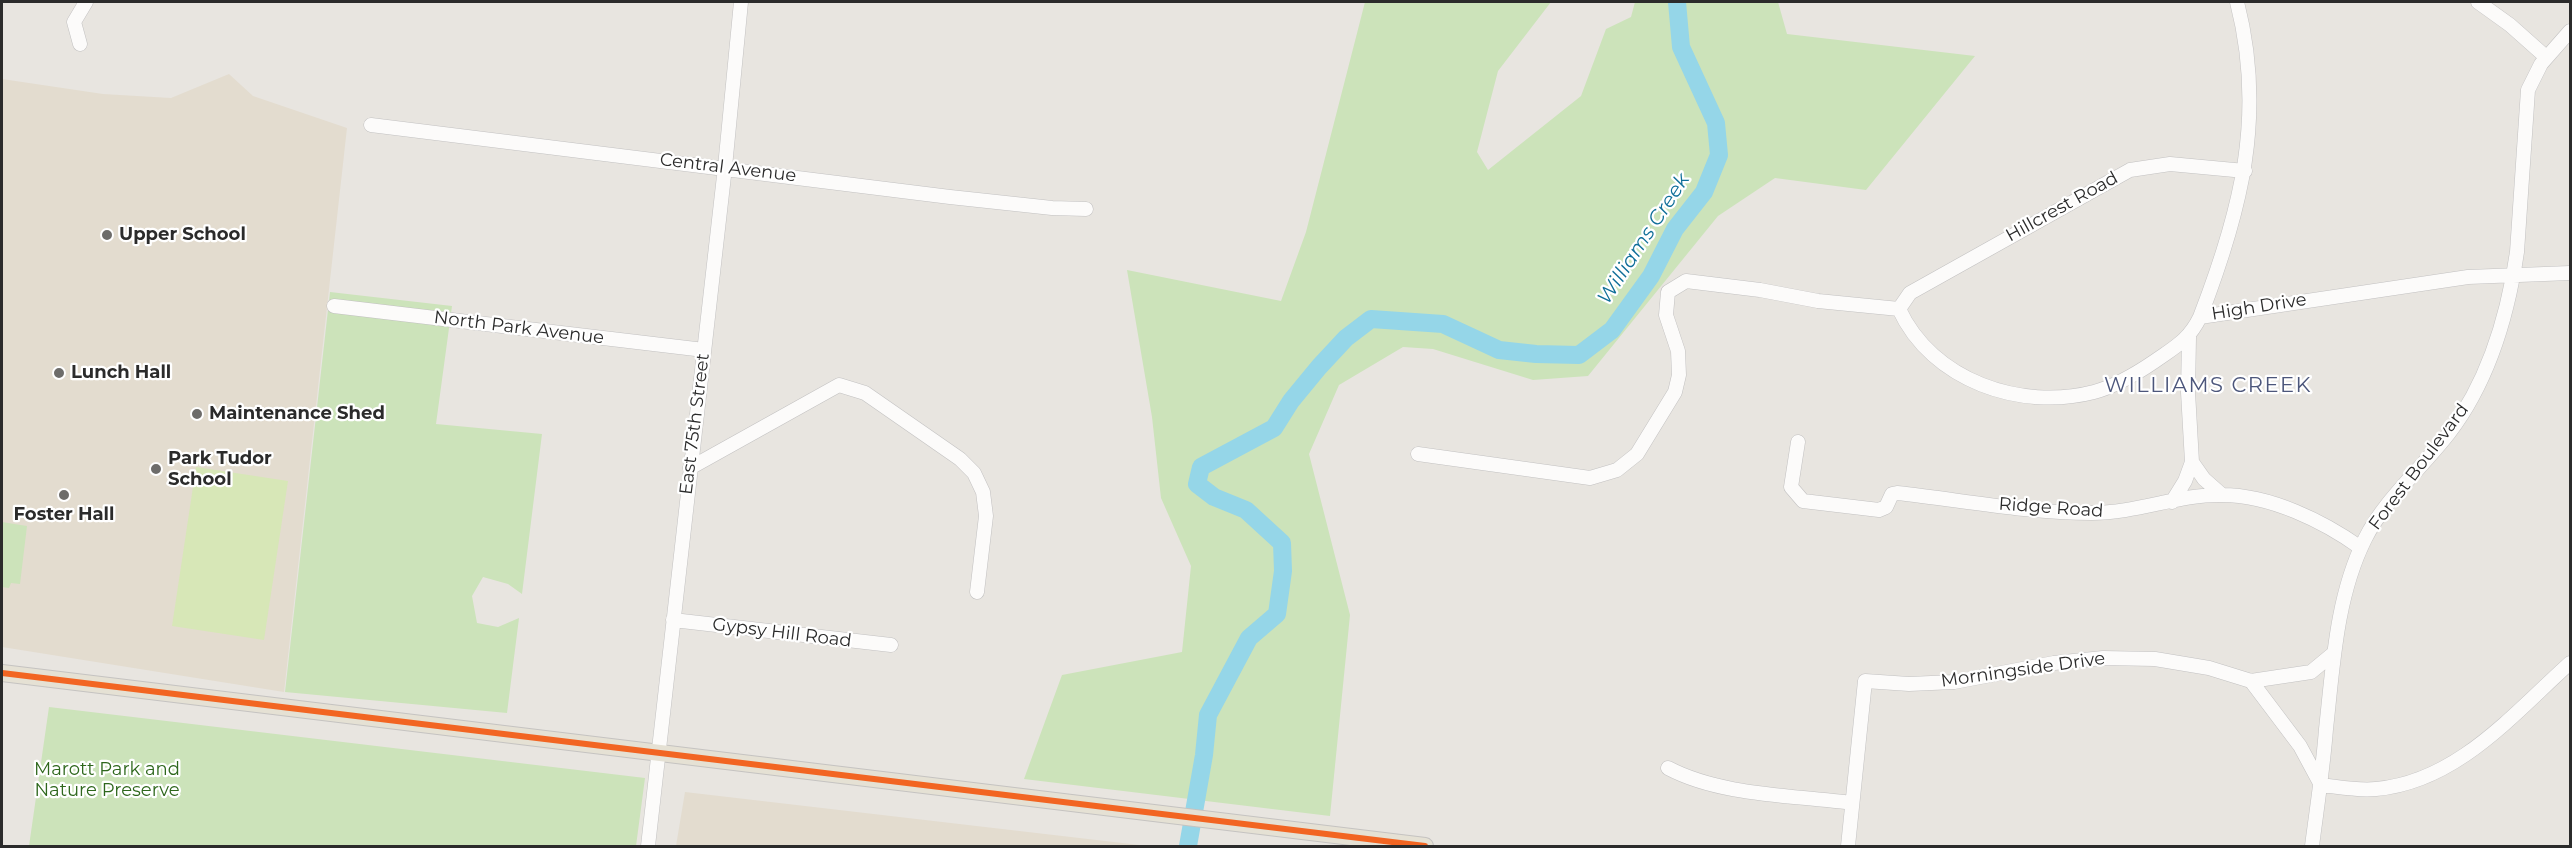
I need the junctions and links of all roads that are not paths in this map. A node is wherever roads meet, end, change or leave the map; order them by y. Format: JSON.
{"nodes":[{"id":1,"x":86,"y":2,"type":"edge"},
{"id":2,"x":741,"y":2,"type":"edge"},
{"id":3,"x":2237,"y":2,"type":"edge"},
{"id":4,"x":2478,"y":2,"type":"edge"},
{"id":5,"x":2571,"y":32,"type":"edge"},
{"id":6,"x":2571,"y":43,"type":"edge"},
{"id":7,"x":81,"y":44,"type":"dead end"},
{"id":8,"x":2550,"y":52,"type":"junction"},
{"id":9,"x":371,"y":125,"type":"dead end"},
{"id":10,"x":725,"y":167,"type":"junction"},
{"id":11,"x":2245,"y":171,"type":"junction"},
{"id":12,"x":1086,"y":210,"type":"dead end"},
{"id":13,"x":2571,"y":273,"type":"edge"},
{"id":14,"x":2514,"y":275,"type":"junction"},
{"id":15,"x":334,"y":306,"type":"dead end"},
{"id":16,"x":1899,"y":309,"type":"junction"},
{"id":17,"x":2200,"y":317,"type":"junction"},
{"id":18,"x":2189,"y":337,"type":"junction"},
{"id":19,"x":704,"y":350,"type":"junction"},
{"id":20,"x":1798,"y":442,"type":"dead end"},
{"id":21,"x":1418,"y":454,"type":"dead end"},
{"id":22,"x":2192,"y":462,"type":"junction"},
{"id":23,"x":690,"y":468,"type":"junction"},
{"id":24,"x":2221,"y":494,"type":"junction"},
{"id":25,"x":2172,"y":502,"type":"junction"},
{"id":26,"x":2361,"y":548,"type":"junction"},
{"id":27,"x":977,"y":592,"type":"dead end"},
{"id":28,"x":673,"y":620,"type":"junction"},
{"id":29,"x":891,"y":645,"type":"dead end"},
{"id":30,"x":2334,"y":653,"type":"junction"},
{"id":31,"x":2571,"y":663,"type":"edge"},
{"id":32,"x":2,"y":673,"type":"edge"},
{"id":33,"x":2251,"y":681,"type":"junction"},
{"id":34,"x":659,"y":754,"type":"junction"},
{"id":35,"x":1668,"y":768,"type":"dead end"},
{"id":36,"x":2321,"y":785,"type":"junction"},
{"id":37,"x":1852,"y":803,"type":"junction"},
{"id":38,"x":648,"y":846,"type":"edge"},
{"id":39,"x":1425,"y":846,"type":"edge"},
{"id":40,"x":1848,"y":846,"type":"edge"},
{"id":41,"x":2312,"y":846,"type":"edge"}],
"edges":[{"from":1,"to":7,"type":"street"},
{"from":2,"to":10,"type":"street","name":"East 75th Street"},
{"from":3,"to":11,"type":"street"},
{"from":4,"to":8,"type":"street"},
{"from":5,"to":8,"type":"street","name":"Forest Boulevard"},
{"from":6,"to":8,"type":"street"},
{"from":8,"to":14,"type":"street","name":"Forest Boulevard"},
{"from":9,"to":10,"type":"street","name":"Central Avenue"},
{"from":10,"to":12,"type":"street","name":"Central Avenue"},
{"from":10,"to":19,"type":"street","name":"East 75th Street"},
{"from":11,"to":16,"type":"street","name":"Hillcrest Road"},
{"from":11,"to":17,"type":"street"},
{"from":13,"to":14,"type":"street","name":"High Drive"},
{"from":14,"to":17,"type":"street","name":"High Drive"},
{"from":14,"to":26,"type":"street","name":"Forest Boulevard"},
{"from":15,"to":19,"type":"street","name":"North Park Avenue"},
{"from":16,"to":18,"type":"street","name":"High Drive"},
{"from":16,"to":21,"type":"street"},
{"from":17,"to":18,"type":"street","name":"High Drive"},
{"from":18,"to":22,"type":"street"},
{"from":19,"to":23,"type":"street","name":"East 75th Street"},
{"from":20,"to":25,"type":"street","name":"Ridge Road"},
{"from":22,"to":24,"type":"street"},
{"from":22,"to":25,"type":"street"},
{"from":23,"to":27,"type":"street"},
{"from":23,"to":28,"type":"street","name":"East 75th Street"},
{"from":24,"to":25,"type":"street","name":"Ridge Road"},
{"from":24,"to":26,"type":"street","name":"Ridge Road"},
{"from":26,"to":30,"type":"street","name":"Forest Boulevard"},
{"from":28,"to":29,"type":"street","name":"Gypsy Hill Road"},
{"from":28,"to":34,"type":"street","name":"East 75th Street"},
{"from":30,"to":33,"type":"street","name":"Morningside Drive"},
{"from":30,"to":36,"type":"street","name":"Forest Boulevard"},
{"from":31,"to":36,"type":"street"},
{"from":32,"to":34,"type":"main road"},
{"from":33,"to":36,"type":"street"},
{"from":33,"to":37,"type":"street","name":"Morningside Drive"},
{"from":34,"to":38,"type":"street","name":"East 75th Street"},
{"from":34,"to":39,"type":"main road"},
{"from":35,"to":37,"type":"street"},
{"from":36,"to":41,"type":"street","name":"Forest Boulevard"},
{"from":37,"to":40,"type":"street"}]}
